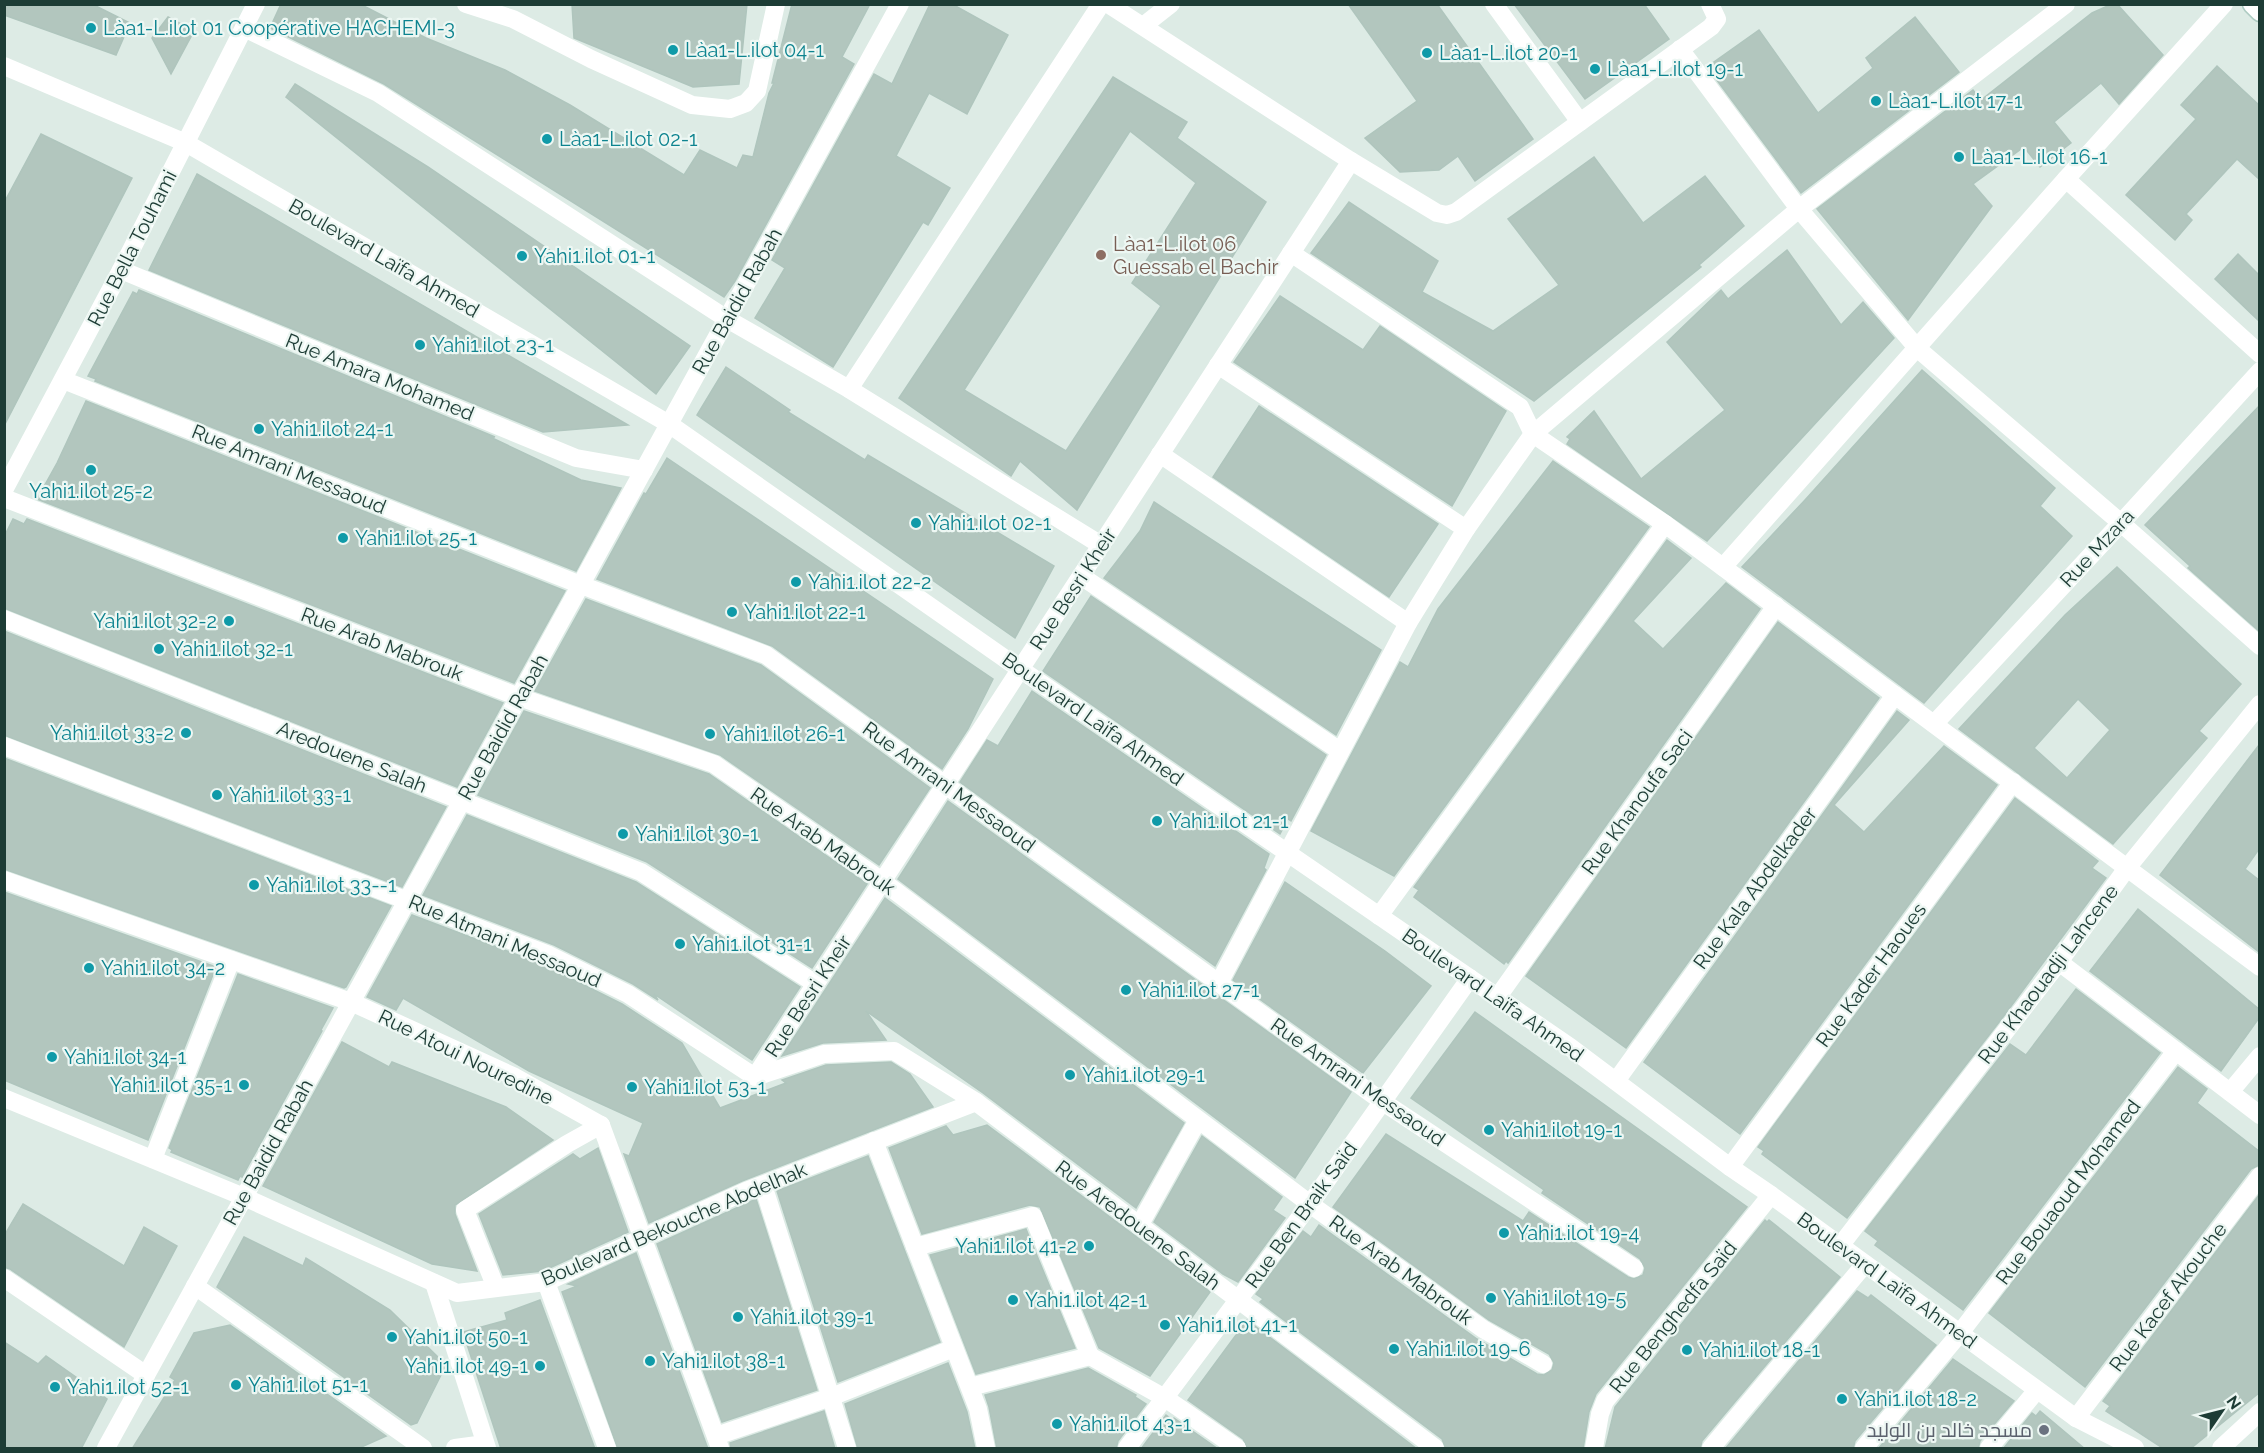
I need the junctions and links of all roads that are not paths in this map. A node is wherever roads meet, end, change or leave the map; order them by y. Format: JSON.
{"nodes":[{"id":1,"x":256,"y":4,"type":"edge"},
{"id":2,"x":466,"y":4,"type":"edge"},
{"id":3,"x":776,"y":4,"type":"edge"},
{"id":4,"x":900,"y":4,"type":"edge"},
{"id":5,"x":1101,"y":4,"type":"edge"},
{"id":6,"x":1107,"y":4,"type":"edge"},
{"id":7,"x":1171,"y":4,"type":"edge"},
{"id":8,"x":1494,"y":4,"type":"edge"},
{"id":9,"x":1710,"y":4,"type":"edge"},
{"id":10,"x":2066,"y":4,"type":"edge"},
{"id":11,"x":2224,"y":4,"type":"edge"},
{"id":12,"x":2252,"y":4,"type":"edge"},
{"id":13,"x":2259,"y":12,"type":"edge"},
{"id":14,"x":1143,"y":26,"type":"junction"},
{"id":15,"x":244,"y":28,"type":"junction"},
{"id":16,"x":1680,"y":49,"type":"junction"},
{"id":17,"x":4,"y":66,"type":"edge"},
{"id":18,"x":1580,"y":122,"type":"junction"},
{"id":19,"x":186,"y":143,"type":"junction"},
{"id":20,"x":1351,"y":161,"type":"junction"},
{"id":21,"x":2066,"y":179,"type":"junction"},
{"id":22,"x":1799,"y":209,"type":"junction"},
{"id":23,"x":1292,"y":253,"type":"junction"},
{"id":24,"x":121,"y":270,"type":"junction"},
{"id":25,"x":727,"y":319,"type":"junction"},
{"id":26,"x":1918,"y":349,"type":"junction"},
{"id":27,"x":2259,"y":354,"type":"edge"},
{"id":28,"x":1218,"y":365,"type":"junction"},
{"id":29,"x":2259,"y":371,"type":"edge"},
{"id":30,"x":63,"y":380,"type":"junction"},
{"id":31,"x":849,"y":388,"type":"junction"},
{"id":32,"x":669,"y":424,"type":"junction"},
{"id":33,"x":1533,"y":434,"type":"junction"},
{"id":34,"x":1160,"y":454,"type":"junction"},
{"id":35,"x":644,"y":470,"type":"junction"},
{"id":36,"x":4,"y":490,"type":"edge"},
{"id":37,"x":4,"y":498,"type":"edge"},
{"id":38,"x":2121,"y":523,"type":"junction"},
{"id":39,"x":1665,"y":524,"type":"junction"},
{"id":40,"x":1466,"y":529,"type":"junction"},
{"id":41,"x":1101,"y":545,"type":"junction"},
{"id":42,"x":1723,"y":567,"type":"junction"},
{"id":43,"x":1081,"y":576,"type":"junction"},
{"id":44,"x":580,"y":585,"type":"junction"},
{"id":45,"x":1776,"y":606,"type":"junction"},
{"id":46,"x":4,"y":619,"type":"edge"},
{"id":47,"x":1408,"y":623,"type":"junction"},
{"id":48,"x":2259,"y":646,"type":"edge"},
{"id":49,"x":1020,"y":669,"type":"junction"},
{"id":50,"x":1895,"y":695,"type":"junction"},
{"id":51,"x":519,"y":697,"type":"junction"},
{"id":52,"x":2259,"y":704,"type":"edge"},
{"id":53,"x":1934,"y":724,"type":"junction"},
{"id":54,"x":4,"y":746,"type":"edge"},
{"id":55,"x":1340,"y":751,"type":"junction"},
{"id":56,"x":2013,"y":782,"type":"junction"},
{"id":57,"x":946,"y":784,"type":"junction"},
{"id":58,"x":462,"y":801,"type":"junction"},
{"id":59,"x":1286,"y":852,"type":"junction"},
{"id":60,"x":2127,"y":868,"type":"junction"},
{"id":61,"x":4,"y":880,"type":"edge"},
{"id":62,"x":882,"y":881,"type":"junction"},
{"id":63,"x":407,"y":900,"type":"junction"},
{"id":64,"x":1379,"y":916,"type":"junction"},
{"id":65,"x":231,"y":960,"type":"junction"},
{"id":66,"x":2058,"y":962,"type":"junction"},
{"id":67,"x":2259,"y":967,"type":"edge"},
{"id":68,"x":1470,"y":978,"type":"junction"},
{"id":69,"x":1218,"y":982,"type":"junction"},
{"id":70,"x":816,"y":984,"type":"junction"},
{"id":71,"x":1497,"y":998,"type":"junction"},
{"id":72,"x":351,"y":1002,"type":"junction"},
{"id":73,"x":2176,"y":1052,"type":"junction"},
{"id":74,"x":2259,"y":1056,"type":"edge"},
{"id":75,"x":755,"y":1077,"type":"junction"},
{"id":76,"x":1616,"y":1081,"type":"junction"},
{"id":77,"x":2230,"y":1092,"type":"junction"},
{"id":78,"x":4,"y":1098,"type":"edge"},
{"id":79,"x":976,"y":1102,"type":"junction"},
{"id":80,"x":1383,"y":1102,"type":"junction"},
{"id":81,"x":2259,"y":1115,"type":"edge"},
{"id":82,"x":1198,"y":1120,"type":"junction"},
{"id":83,"x":601,"y":1125,"type":"junction"},
{"id":84,"x":874,"y":1142,"type":"junction"},
{"id":85,"x":153,"y":1159,"type":"junction"},
{"id":86,"x":1730,"y":1167,"type":"junction"},
{"id":87,"x":2259,"y":1176,"type":"edge"},
{"id":88,"x":763,"y":1185,"type":"junction"},
{"id":89,"x":1771,"y":1195,"type":"junction"},
{"id":90,"x":244,"y":1197,"type":"junction"},
{"id":91,"x":1310,"y":1204,"type":"junction"},
{"id":92,"x":1139,"y":1226,"type":"junction"},
{"id":93,"x":642,"y":1237,"type":"junction"},
{"id":94,"x":915,"y":1246,"type":"junction"},
{"id":95,"x":1840,"y":1246,"type":"junction"},
{"id":96,"x":1865,"y":1264,"type":"junction"},
{"id":97,"x":1634,"y":1268,"type":"dead end"},
{"id":98,"x":4,"y":1278,"type":"edge"},
{"id":99,"x":546,"y":1282,"type":"junction"},
{"id":100,"x":434,"y":1283,"type":"junction"},
{"id":101,"x":195,"y":1286,"type":"junction"},
{"id":102,"x":496,"y":1288,"type":"junction"},
{"id":103,"x":1237,"y":1301,"type":"junction"},
{"id":104,"x":1960,"y":1333,"type":"junction"},
{"id":105,"x":954,"y":1347,"type":"junction"},
{"id":106,"x":1090,"y":1356,"type":"junction"},
{"id":107,"x":1543,"y":1364,"type":"dead end"},
{"id":108,"x":146,"y":1375,"type":"junction"},
{"id":109,"x":970,"y":1387,"type":"junction"},
{"id":110,"x":2037,"y":1390,"type":"junction"},
{"id":111,"x":831,"y":1397,"type":"junction"},
{"id":112,"x":1165,"y":1398,"type":"junction"},
{"id":113,"x":2259,"y":1412,"type":"edge"},
{"id":114,"x":2076,"y":1419,"type":"junction"},
{"id":115,"x":718,"y":1442,"type":"edge"},
{"id":116,"x":486,"y":1446,"type":"edge"},
{"id":117,"x":106,"y":1449,"type":"edge"},
{"id":118,"x":423,"y":1449,"type":"edge"},
{"id":119,"x":455,"y":1449,"type":"edge"},
{"id":120,"x":607,"y":1449,"type":"edge"},
{"id":121,"x":847,"y":1449,"type":"edge"},
{"id":122,"x":986,"y":1449,"type":"edge"},
{"id":123,"x":1127,"y":1449,"type":"edge"},
{"id":124,"x":1237,"y":1449,"type":"edge"},
{"id":125,"x":1436,"y":1449,"type":"edge"},
{"id":126,"x":1594,"y":1449,"type":"edge"},
{"id":127,"x":1711,"y":1449,"type":"edge"},
{"id":128,"x":1864,"y":1449,"type":"edge"},
{"id":129,"x":1989,"y":1449,"type":"edge"},
{"id":130,"x":2135,"y":1449,"type":"edge"},
{"id":131,"x":2221,"y":1449,"type":"edge"}],
"edges":[{"from":1,"to":15,"type":"street","name":"Rue Bella Touhami"},
{"from":2,"to":3,"type":"street"},
{"from":4,"to":25,"type":"street","name":"Rue Baidid Rabah"},
{"from":5,"to":31,"type":"street"},
{"from":6,"to":14,"type":"street"},
{"from":7,"to":14,"type":"street"},
{"from":8,"to":18,"type":"street"},
{"from":9,"to":16,"type":"street"},
{"from":10,"to":22,"type":"street"},
{"from":11,"to":21,"type":"street"},
{"from":12,"to":13,"type":"street"},
{"from":14,"to":20,"type":"street"},
{"from":15,"to":19,"type":"street","name":"Rue Bella Touhami"},
{"from":15,"to":25,"type":"street"},
{"from":16,"to":18,"type":"street"},
{"from":16,"to":22,"type":"street"},
{"from":17,"to":19,"type":"street","name":"Boulevard Laïfa Ahmed"},
{"from":18,"to":20,"type":"street"},
{"from":19,"to":24,"type":"street","name":"Rue Bella Touhami"},
{"from":19,"to":32,"type":"street","name":"Boulevard Laïfa Ahmed"},
{"from":20,"to":23,"type":"street","name":"Rue Besri Kheir"},
{"from":21,"to":26,"type":"street"},
{"from":21,"to":27,"type":"street"},
{"from":22,"to":26,"type":"street"},
{"from":22,"to":33,"type":"street"},
{"from":23,"to":28,"type":"street","name":"Rue Besri Kheir"},
{"from":23,"to":33,"type":"street"},
{"from":24,"to":30,"type":"street","name":"Rue Bella Touhami"},
{"from":24,"to":35,"type":"street","name":"Rue Amara Mohamed"},
{"from":25,"to":31,"type":"street"},
{"from":25,"to":32,"type":"street","name":"Rue Baidid Rabah"},
{"from":26,"to":38,"type":"street"},
{"from":26,"to":42,"type":"street"},
{"from":28,"to":34,"type":"street","name":"Rue Besri Kheir"},
{"from":28,"to":40,"type":"street"},
{"from":29,"to":38,"type":"street","name":"Rue Mzara"},
{"from":30,"to":36,"type":"street","name":"Rue Bella Touhami"},
{"from":30,"to":44,"type":"street","name":"Rue Amrani Messaoud"},
{"from":31,"to":41,"type":"street"},
{"from":32,"to":35,"type":"street","name":"Rue Baidid Rabah"},
{"from":32,"to":49,"type":"street","name":"Boulevard Laïfa Ahmed"},
{"from":33,"to":39,"type":"street"},
{"from":33,"to":40,"type":"street"},
{"from":34,"to":41,"type":"street","name":"Rue Besri Kheir"},
{"from":34,"to":47,"type":"street"},
{"from":35,"to":44,"type":"street","name":"Rue Baidid Rabah"},
{"from":37,"to":51,"type":"street","name":"Rue Arab Mabrouk"},
{"from":38,"to":48,"type":"street"},
{"from":38,"to":53,"type":"street","name":"Rue Mzara"},
{"from":39,"to":42,"type":"street"},
{"from":39,"to":64,"type":"street"},
{"from":40,"to":47,"type":"street"},
{"from":41,"to":43,"type":"street","name":"Rue Besri Kheir"},
{"from":42,"to":45,"type":"street"},
{"from":43,"to":49,"type":"street","name":"Rue Besri Kheir"},
{"from":43,"to":55,"type":"street"},
{"from":44,"to":51,"type":"street","name":"Rue Baidid Rabah"},
{"from":44,"to":57,"type":"street","name":"Rue Amrani Messaoud"},
{"from":45,"to":50,"type":"street"},
{"from":45,"to":71,"type":"street","name":"Rue Khanoufa Saci"},
{"from":46,"to":58,"type":"street","name":"Aredouene Salah"},
{"from":47,"to":55,"type":"street"},
{"from":49,"to":57,"type":"street","name":"Rue Besri Kheir"},
{"from":49,"to":59,"type":"street","name":"Boulevard Laïfa Ahmed"},
{"from":50,"to":53,"type":"street"},
{"from":50,"to":76,"type":"street","name":"Rue Kala Abdelkader"},
{"from":51,"to":58,"type":"street","name":"Rue Baidid Rabah"},
{"from":51,"to":62,"type":"street","name":"Rue Arab Mabrouk"},
{"from":52,"to":60,"type":"street","name":"Rue Khaouadji Lahcene"},
{"from":53,"to":56,"type":"street"},
{"from":54,"to":63,"type":"street","name":"Rue Atmani Messaoud"},
{"from":55,"to":59,"type":"street"},
{"from":56,"to":60,"type":"street"},
{"from":56,"to":86,"type":"street","name":"Rue Kader Haoues"},
{"from":57,"to":62,"type":"street","name":"Rue Besri Kheir"},
{"from":57,"to":69,"type":"street","name":"Rue Amrani Messaoud"},
{"from":58,"to":63,"type":"street","name":"Rue Baidid Rabah"},
{"from":58,"to":70,"type":"street","name":"Aredouene Salah"},
{"from":59,"to":64,"type":"street","name":"Boulevard Laïfa Ahmed"},
{"from":59,"to":69,"type":"street"},
{"from":60,"to":66,"type":"street","name":"Rue Khaouadji Lahcene"},
{"from":60,"to":67,"type":"street"},
{"from":61,"to":65,"type":"street","name":"Rue Atoui Nouredine"},
{"from":62,"to":70,"type":"street","name":"Rue Besri Kheir"},
{"from":62,"to":82,"type":"street","name":"Rue Arab Mabrouk"},
{"from":63,"to":72,"type":"street","name":"Rue Baidid Rabah"},
{"from":63,"to":75,"type":"street","name":"Rue Atmani Messaoud"},
{"from":64,"to":68,"type":"street","name":"Boulevard Laïfa Ahmed"},
{"from":65,"to":72,"type":"street","name":"Rue Atoui Nouredine"},
{"from":65,"to":85,"type":"street"},
{"from":66,"to":73,"type":"street"},
{"from":66,"to":95,"type":"street","name":"Rue Khaouadji Lahcene"},
{"from":68,"to":71,"type":"street","name":"Boulevard Laïfa Ahmed"},
{"from":68,"to":80,"type":"street","name":"Rue Ben Braik Saïd"},
{"from":69,"to":80,"type":"street","name":"Rue Amrani Messaoud"},
{"from":70,"to":75,"type":"street","name":"Rue Besri Kheir"},
{"from":71,"to":76,"type":"street","name":"Boulevard Laïfa Ahmed"},
{"from":72,"to":83,"type":"street","name":"Rue Atoui Nouredine"},
{"from":72,"to":90,"type":"street","name":"Rue Baidid Rabah"},
{"from":73,"to":77,"type":"street"},
{"from":73,"to":104,"type":"street","name":"Rue Bouaoud Mohamed"},
{"from":74,"to":77,"type":"street"},
{"from":75,"to":79,"type":"street","name":"Rue Aredouene Salah"},
{"from":76,"to":86,"type":"street","name":"Boulevard Laïfa Ahmed"},
{"from":77,"to":81,"type":"street"},
{"from":78,"to":85,"type":"street","name":"Boulevard Bekouche Abdelhak"},
{"from":79,"to":84,"type":"street","name":"Boulevard Bekouche Abdelhak"},
{"from":79,"to":92,"type":"street","name":"Rue Aredouene Salah"},
{"from":80,"to":91,"type":"street","name":"Rue Ben Braik Saïd"},
{"from":80,"to":97,"type":"street","name":"Rue Amrani Messaoud"},
{"from":82,"to":91,"type":"street","name":"Rue Arab Mabrouk"},
{"from":82,"to":92,"type":"street"},
{"from":83,"to":93,"type":"street"},
{"from":83,"to":102,"type":"street"},
{"from":84,"to":88,"type":"street","name":"Boulevard Bekouche Abdelhak"},
{"from":84,"to":94,"type":"street"},
{"from":85,"to":90,"type":"street","name":"Boulevard Bekouche Abdelhak"},
{"from":86,"to":89,"type":"street","name":"Boulevard Laïfa Ahmed"},
{"from":87,"to":114,"type":"street","name":"Rue Kacef Akouche"},
{"from":88,"to":93,"type":"street","name":"Boulevard Bekouche Abdelhak"},
{"from":88,"to":111,"type":"street"},
{"from":89,"to":95,"type":"street","name":"Boulevard Laïfa Ahmed"},
{"from":89,"to":126,"type":"street","name":"Rue Benghedfa Saïd"},
{"from":90,"to":100,"type":"street","name":"Boulevard Bekouche Abdelhak"},
{"from":90,"to":101,"type":"street","name":"Rue Baidid Rabah"},
{"from":91,"to":103,"type":"street","name":"Rue Ben Braik Saïd"},
{"from":91,"to":107,"type":"street","name":"Rue Arab Mabrouk"},
{"from":92,"to":103,"type":"street","name":"Rue Aredouene Salah"},
{"from":93,"to":99,"type":"street","name":"Boulevard Bekouche Abdelhak"},
{"from":93,"to":115,"type":"street"},
{"from":94,"to":105,"type":"street"},
{"from":94,"to":106,"type":"street"},
{"from":95,"to":96,"type":"street","name":"Boulevard Laïfa Ahmed"},
{"from":96,"to":104,"type":"street","name":"Boulevard Laïfa Ahmed"},
{"from":96,"to":127,"type":"street"},
{"from":98,"to":108,"type":"street"},
{"from":99,"to":102,"type":"street","name":"Boulevard Bekouche Abdelhak"},
{"from":99,"to":120,"type":"street"},
{"from":100,"to":102,"type":"street","name":"Boulevard Bekouche Abdelhak"},
{"from":100,"to":116,"type":"street"},
{"from":101,"to":108,"type":"street","name":"Rue Baidid Rabah"},
{"from":101,"to":118,"type":"street"},
{"from":103,"to":112,"type":"street","name":"Rue Ben Braik Saïd"},
{"from":103,"to":125,"type":"street","name":"Rue Aredouene Salah"},
{"from":104,"to":110,"type":"street","name":"Boulevard Laïfa Ahmed"},
{"from":104,"to":128,"type":"street","name":"Rue Bouaoud Mohamed"},
{"from":105,"to":109,"type":"street"},
{"from":105,"to":111,"type":"street"},
{"from":106,"to":109,"type":"street"},
{"from":106,"to":112,"type":"street"},
{"from":108,"to":117,"type":"street","name":"Rue Baidid Rabah"},
{"from":109,"to":122,"type":"street"},
{"from":110,"to":114,"type":"street","name":"Boulevard Laïfa Ahmed"},
{"from":110,"to":129,"type":"street"},
{"from":111,"to":115,"type":"street"},
{"from":111,"to":121,"type":"street"},
{"from":112,"to":123,"type":"street","name":"Rue Ben Braik Saïd"},
{"from":112,"to":124,"type":"street"},
{"from":113,"to":131,"type":"street"},
{"from":114,"to":130,"type":"street","name":"Boulevard Laïfa Ahmed"},
{"from":116,"to":119,"type":"street"}]}
